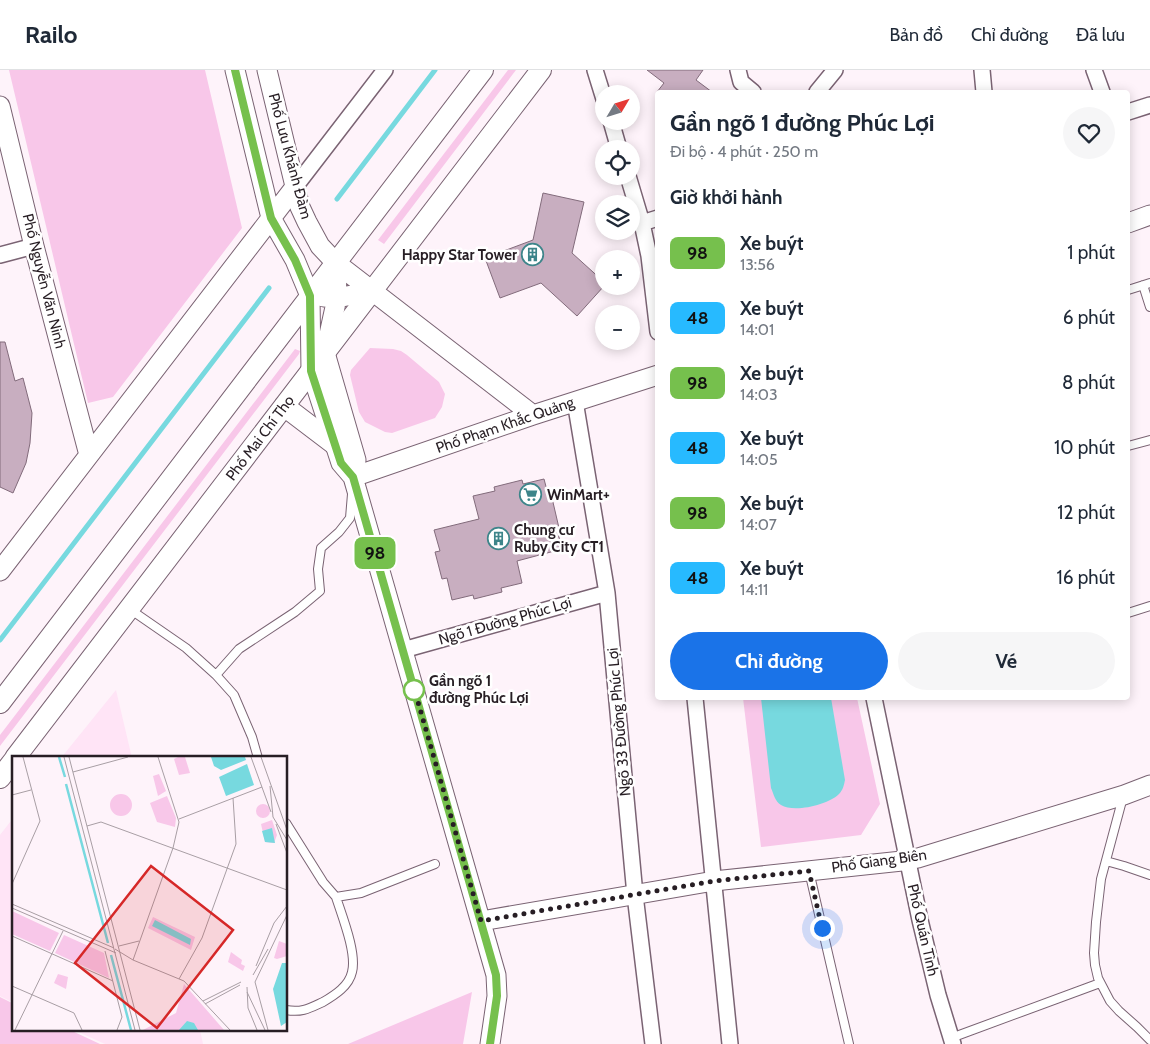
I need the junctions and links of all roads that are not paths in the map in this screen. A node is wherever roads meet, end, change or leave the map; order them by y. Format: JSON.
{"nodes":[{"id":1,"x":235,"y":70,"type":"edge"},
{"id":2,"x":267,"y":70,"type":"edge"},
{"id":3,"x":385,"y":70,"type":"edge"},
{"id":4,"x":484,"y":70,"type":"edge"},
{"id":5,"x":541,"y":70,"type":"edge"},
{"id":6,"x":595,"y":70,"type":"edge"},
{"id":7,"x":738,"y":70,"type":"edge"},
{"id":8,"x":834,"y":70,"type":"edge"},
{"id":9,"x":982,"y":70,"type":"edge"},
{"id":10,"x":1094,"y":70,"type":"edge"},
{"id":11,"x":600,"y":85,"type":"edge"},
{"id":12,"x":752,"y":90,"type":"edge"},
{"id":13,"x":819,"y":90,"type":"edge"},
{"id":14,"x":984,"y":90,"type":"edge"},
{"id":15,"x":1101,"y":90,"type":"edge"},
{"id":16,"x":1150,"y":104,"type":"edge"},
{"id":17,"x":0,"y":107,"type":"edge"},
{"id":18,"x":1130,"y":111,"type":"edge"},
{"id":19,"x":631,"y":185,"type":"edge"},
{"id":20,"x":295,"y":187,"type":"junction"},
{"id":21,"x":1150,"y":215,"type":"edge"},
{"id":22,"x":271,"y":218,"type":"junction"},
{"id":23,"x":655,"y":219,"type":"edge"},
{"id":24,"x":1130,"y":221,"type":"edge"},
{"id":25,"x":642,"y":223,"type":"junction"},
{"id":26,"x":34,"y":246,"type":"junction"},
{"id":27,"x":0,"y":255,"type":"edge"},
{"id":28,"x":336,"y":263,"type":"junction"},
{"id":29,"x":1147,"y":284,"type":"edge"},
{"id":30,"x":1130,"y":289,"type":"edge"},
{"id":31,"x":372,"y":291,"type":"junction"},
{"id":32,"x":310,"y":296,"type":"junction"},
{"id":33,"x":337,"y":298,"type":"junction"},
{"id":34,"x":655,"y":307,"type":"edge"},
{"id":35,"x":1150,"y":307,"type":"edge"},
{"id":36,"x":325,"y":353,"type":"junction"},
{"id":37,"x":311,"y":371,"type":"junction"},
{"id":38,"x":655,"y":376,"type":"edge"},
{"id":39,"x":575,"y":401,"type":"junction"},
{"id":40,"x":284,"y":406,"type":"junction"},
{"id":41,"x":533,"y":415,"type":"junction"},
{"id":42,"x":1150,"y":440,"type":"edge"},
{"id":43,"x":334,"y":444,"type":"junction"},
{"id":44,"x":1130,"y":445,"type":"edge"},
{"id":45,"x":89,"y":455,"type":"junction"},
{"id":46,"x":353,"y":477,"type":"junction"},
{"id":47,"x":0,"y":571,"type":"edge"},
{"id":48,"x":607,"y":593,"type":"junction"},
{"id":49,"x":1150,"y":606,"type":"edge"},
{"id":50,"x":129,"y":609,"type":"junction"},
{"id":51,"x":1130,"y":612,"type":"edge"},
{"id":52,"x":403,"y":650,"type":"junction"},
{"id":53,"x":216,"y":675,"type":"junction"},
{"id":54,"x":695,"y":700,"type":"edge"},
{"id":55,"x":874,"y":700,"type":"edge"},
{"id":56,"x":0,"y":703,"type":"edge"},
{"id":57,"x":16,"y":756,"type":"edge"},
{"id":58,"x":257,"y":756,"type":"edge"},
{"id":59,"x":12,"y":762,"type":"edge"},
{"id":60,"x":0,"y":778,"type":"edge"},
{"id":61,"x":1150,"y":785,"type":"edge"},
{"id":62,"x":1124,"y":795,"type":"junction"},
{"id":63,"x":288,"y":826,"type":"edge"},
{"id":64,"x":908,"y":860,"type":"junction"},
{"id":65,"x":1106,"y":861,"type":"junction"},
{"id":66,"x":435,"y":864,"type":"dead end"},
{"id":67,"x":809,"y":871,"type":"junction"},
{"id":68,"x":1150,"y":875,"type":"edge"},
{"id":69,"x":714,"y":881,"type":"junction"},
{"id":70,"x":635,"y":895,"type":"junction"},
{"id":71,"x":336,"y":897,"type":"junction"},
{"id":72,"x":481,"y":921,"type":"junction"},
{"id":73,"x":1100,"y":983,"type":"junction"},
{"id":74,"x":288,"y":1010,"type":"edge"},
{"id":75,"x":952,"y":1041,"type":"edge"},
{"id":76,"x":1150,"y":1041,"type":"edge"},
{"id":77,"x":490,"y":1044,"type":"edge"},
{"id":78,"x":653,"y":1044,"type":"edge"},
{"id":79,"x":730,"y":1044,"type":"edge"},
{"id":80,"x":849,"y":1044,"type":"edge"},
{"id":81,"x":1146,"y":1044,"type":"edge"}],
"edges":[{"from":1,"to":22,"type":"street","name":"Phố Lưu Khánh Đàm"},
{"from":2,"to":20,"type":"street","name":"Phố Lưu Khánh Đàm"},
{"from":3,"to":20,"type":"street"},
{"from":4,"to":28,"type":"main road"},
{"from":5,"to":31,"type":"main road","name":"Phố Mai Chí Thọ"},
{"from":6,"to":11,"type":"street"},
{"from":7,"to":12,"type":"street"},
{"from":8,"to":13,"type":"street"},
{"from":9,"to":14,"type":"street"},
{"from":10,"to":15,"type":"street"},
{"from":16,"to":18,"type":"street"},
{"from":17,"to":26,"type":"street","name":"Phố Nguyễn Văn Ninh"},
{"from":19,"to":25,"type":"street"},
{"from":20,"to":22,"type":"street"},
{"from":20,"to":28,"type":"street","name":"Phố Lưu Khánh Đàm"},
{"from":21,"to":24,"type":"street"},
{"from":22,"to":32,"type":"street","name":"Phố Lưu Khánh Đàm"},
{"from":22,"to":45,"type":"street"},
{"from":23,"to":25,"type":"street"},
{"from":25,"to":34,"type":"street"},
{"from":26,"to":27,"type":"street"},
{"from":26,"to":45,"type":"street","name":"Phố Nguyễn Văn Ninh"},
{"from":28,"to":31,"type":"street","name":"Phố Lưu Khánh Đàm"},
{"from":28,"to":32,"type":"main road"},
{"from":28,"to":33,"type":"street"},
{"from":29,"to":30,"type":"lane"},
{"from":29,"to":35,"type":"lane"},
{"from":31,"to":33,"type":"street"},
{"from":31,"to":36,"type":"main road","name":"Phố Mai Chí Thọ"},
{"from":31,"to":41,"type":"street","name":"Phố Lưu Khánh Đàm"},
{"from":32,"to":33,"type":"street"},
{"from":32,"to":37,"type":"street"},
{"from":32,"to":56,"type":"main road"},
{"from":33,"to":36,"type":"street"},
{"from":36,"to":37,"type":"main road","name":"Phố Mai Chí Thọ"},
{"from":36,"to":46,"type":"street"},
{"from":37,"to":40,"type":"main road","name":"Phố Mai Chí Thọ"},
{"from":37,"to":43,"type":"street"},
{"from":38,"to":39,"type":"street","name":"Phố Phạm Khắc Quảng"},
{"from":39,"to":41,"type":"street","name":"Phố Phạm Khắc Quảng"},
{"from":39,"to":48,"type":"street","name":"Ngõ 33 Đường Phúc Lợi"},
{"from":40,"to":43,"type":"main road"},
{"from":40,"to":50,"type":"main road","name":"Phố Mai Chí Thọ"},
{"from":41,"to":46,"type":"street","name":"Phố Phạm Khắc Quảng"},
{"from":42,"to":44,"type":"lane"},
{"from":43,"to":46,"type":"street"},
{"from":45,"to":47,"type":"street"},
{"from":46,"to":52,"type":"street"},
{"from":46,"to":53,"type":"lane"},
{"from":48,"to":52,"type":"street","name":"Ngõ 1 Đường Phúc Lợi"},
{"from":48,"to":70,"type":"street","name":"Ngõ 33 Đường Phúc Lợi"},
{"from":49,"to":51,"type":"lane"},
{"from":50,"to":53,"type":"lane"},
{"from":50,"to":57,"type":"main road","name":"Phố Mai Chí Thọ"},
{"from":52,"to":72,"type":"street"},
{"from":53,"to":58,"type":"lane"},
{"from":54,"to":69,"type":"street"},
{"from":55,"to":64,"type":"street","name":"Phố Quán Tình"},
{"from":59,"to":60,"type":"main road","name":"Phố Mai Chí Thọ"},
{"from":61,"to":62,"type":"street","name":"Phố Giang Biên"},
{"from":62,"to":64,"type":"street","name":"Phố Giang Biên"},
{"from":62,"to":65,"type":"lane"},
{"from":63,"to":71,"type":"lane"},
{"from":64,"to":67,"type":"street","name":"Phố Giang Biên"},
{"from":64,"to":75,"type":"street","name":"Phố Quán Tình"},
{"from":65,"to":68,"type":"lane"},
{"from":65,"to":73,"type":"lane"},
{"from":66,"to":71,"type":"lane"},
{"from":67,"to":69,"type":"street","name":"Phố Giang Biên"},
{"from":67,"to":80,"type":"lane"},
{"from":69,"to":70,"type":"street","name":"Phố Giang Biên"},
{"from":69,"to":79,"type":"street"},
{"from":70,"to":72,"type":"street","name":"Phố Giang Biên"},
{"from":70,"to":78,"type":"street","name":"Ngõ 33 Đường Phúc Lợi"},
{"from":71,"to":74,"type":"lane"},
{"from":72,"to":77,"type":"street"},
{"from":73,"to":75,"type":"lane"},
{"from":73,"to":76,"type":"lane"},
{"from":76,"to":81,"type":"lane"}]}
